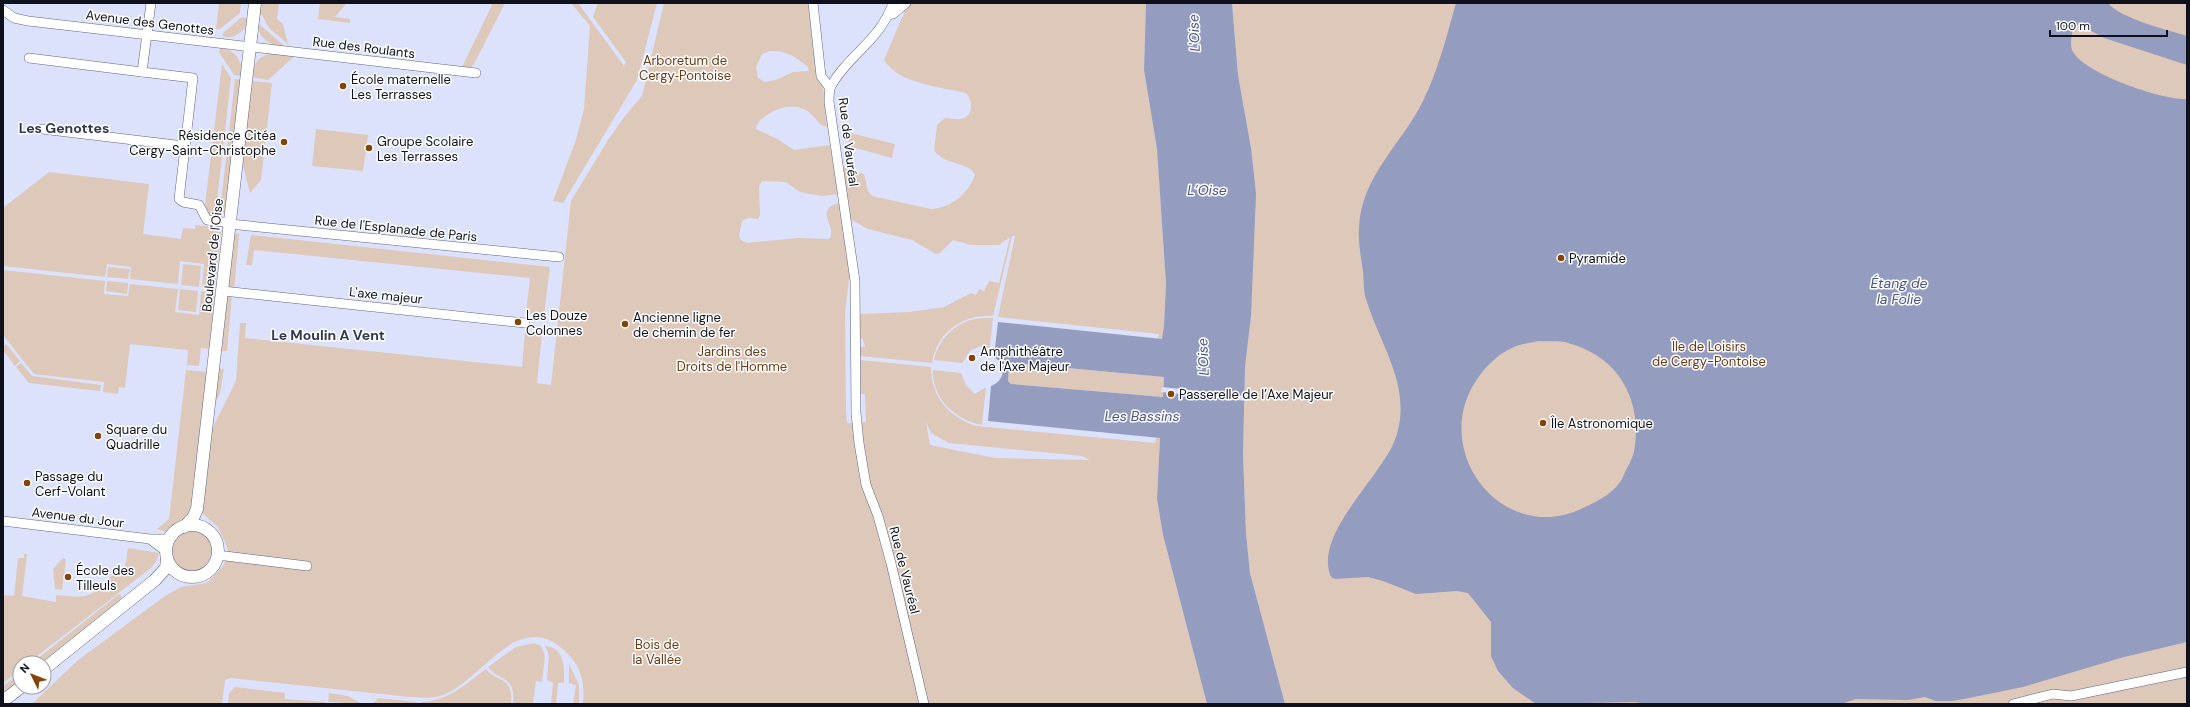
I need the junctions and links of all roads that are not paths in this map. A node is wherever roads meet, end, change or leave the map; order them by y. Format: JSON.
{"nodes":[{"id":1,"x":151,"y":3,"type":"edge"},
{"id":2,"x":255,"y":3,"type":"edge"},
{"id":3,"x":813,"y":3,"type":"edge"},
{"id":4,"x":893,"y":3,"type":"edge"},
{"id":5,"x":906,"y":3,"type":"edge"},
{"id":6,"x":5,"y":14,"type":"edge"},
{"id":7,"x":889,"y":14,"type":"junction"},
{"id":8,"x":147,"y":35,"type":"junction"},
{"id":9,"x":250,"y":47,"type":"junction"},
{"id":10,"x":29,"y":58,"type":"dead end"},
{"id":11,"x":142,"y":72,"type":"junction"},
{"id":12,"x":476,"y":73,"type":"dead end"},
{"id":13,"x":830,"y":88,"type":"junction"},
{"id":14,"x":42,"y":129,"type":"dead end"},
{"id":15,"x":184,"y":146,"type":"junction"},
{"id":16,"x":230,"y":223,"type":"junction"},
{"id":17,"x":559,"y":257,"type":"dead end"},
{"id":18,"x":223,"y":291,"type":"junction"},
{"id":19,"x":525,"y":323,"type":"dead end"},
{"id":20,"x":196,"y":510,"type":"junction"},
{"id":21,"x":3,"y":522,"type":"edge"},
{"id":22,"x":184,"y":527,"type":"junction"},
{"id":23,"x":205,"y":528,"type":"junction"},
{"id":24,"x":174,"y":536,"type":"junction"},
{"id":25,"x":150,"y":539,"type":"junction"},
{"id":26,"x":217,"y":555,"type":"junction"},
{"id":27,"x":167,"y":556,"type":"junction"},
{"id":28,"x":307,"y":566,"type":"dead end"},
{"id":29,"x":180,"y":575,"type":"junction"},
{"id":30,"x":155,"y":580,"type":"junction"},
{"id":31,"x":52,"y":663,"type":"edge"},
{"id":32,"x":2187,"y":672,"type":"edge"},
{"id":33,"x":12,"y":694,"type":"edge"},
{"id":34,"x":3,"y":701,"type":"edge"},
{"id":35,"x":924,"y":704,"type":"edge"},
{"id":36,"x":2013,"y":704,"type":"edge"}],
"edges":[{"from":1,"to":8,"type":"street"},
{"from":2,"to":9,"type":"main road","name":"Boulevard de l'Oise"},
{"from":3,"to":13,"type":"street"},
{"from":4,"to":7,"type":"street","name":"Rue de Vauréal"},
{"from":5,"to":7,"type":"street"},
{"from":6,"to":8,"type":"street","name":"Avenue des Genottes"},
{"from":7,"to":13,"type":"street","name":"Rue de Vauréal"},
{"from":8,"to":9,"type":"street","name":"Avenue des Genottes"},
{"from":8,"to":11,"type":"street"},
{"from":9,"to":12,"type":"street","name":"Rue des Roulants"},
{"from":9,"to":16,"type":"main road","name":"Boulevard de l'Oise"},
{"from":10,"to":11,"type":"street"},
{"from":11,"to":15,"type":"street"},
{"from":13,"to":35,"type":"street","name":"Rue de Vauréal"},
{"from":14,"to":15,"type":"street"},
{"from":15,"to":16,"type":"street","name":"Rue de l'Esplanade de Paris"},
{"from":16,"to":17,"type":"street","name":"Rue de l'Esplanade de Paris"},
{"from":16,"to":18,"type":"main road","name":"Boulevard de l'Oise"},
{"from":18,"to":19,"type":"street","name":"L'axe majeur"},
{"from":18,"to":20,"type":"main road","name":"Boulevard de l'Oise"},
{"from":20,"to":22,"type":"main road","name":"Boulevard de l'Oise"},
{"from":20,"to":23,"type":"main road"},
{"from":21,"to":25,"type":"street","name":"Avenue du Jour"},
{"from":22,"to":23,"type":"main road"},
{"from":22,"to":24,"type":"main road"},
{"from":23,"to":26,"type":"main road"},
{"from":24,"to":25,"type":"street","name":"Avenue du Jour"},
{"from":24,"to":27,"type":"main road"},
{"from":25,"to":27,"type":"street"},
{"from":26,"to":28,"type":"street"},
{"from":26,"to":29,"type":"main road"},
{"from":27,"to":29,"type":"main road"},
{"from":27,"to":30,"type":"main road"},
{"from":29,"to":30,"type":"main road"},
{"from":30,"to":31,"type":"main road"},
{"from":32,"to":36,"type":"street"},
{"from":33,"to":34,"type":"main road"}]}
